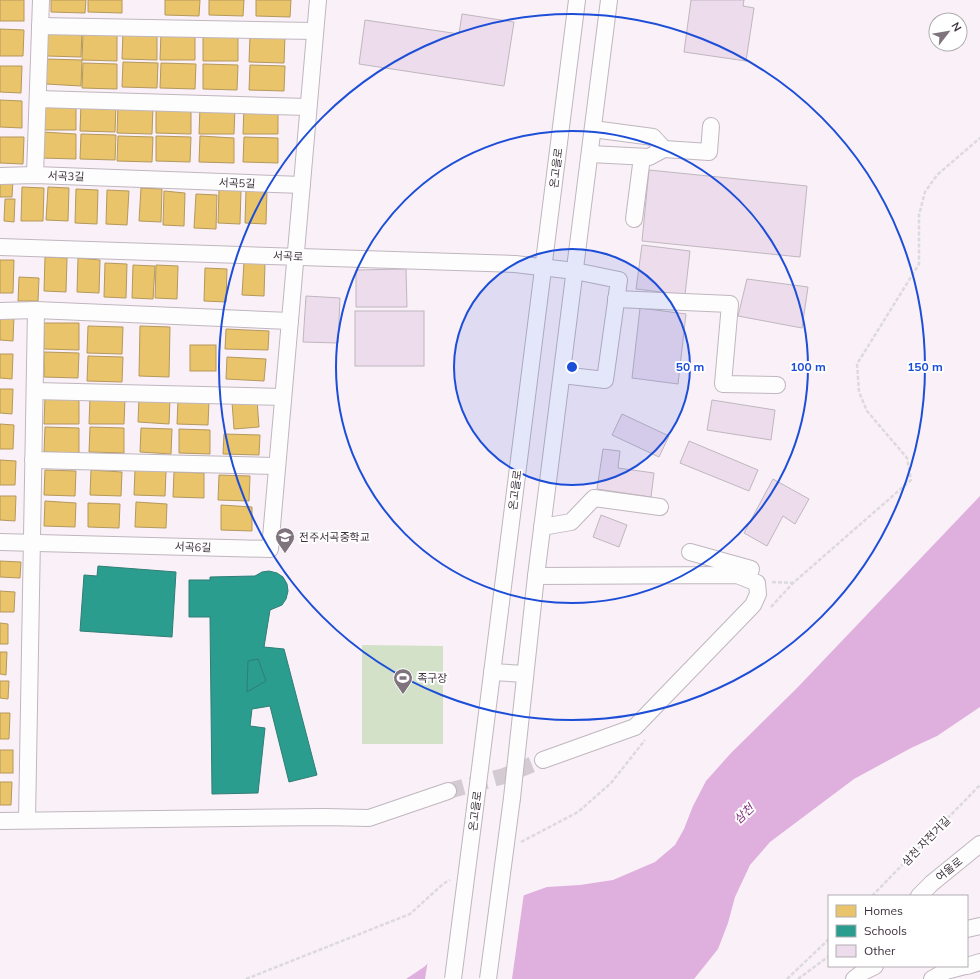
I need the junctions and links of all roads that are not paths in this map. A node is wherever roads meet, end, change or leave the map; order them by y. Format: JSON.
{"nodes":[{"id":1,"x":41,"y":0,"type":"edge"},
{"id":2,"x":318,"y":0,"type":"edge"},
{"id":3,"x":577,"y":0,"type":"edge"},
{"id":4,"x":609,"y":0,"type":"edge"},
{"id":5,"x":40,"y":26,"type":"junction"},
{"id":6,"x":315,"y":31,"type":"junction"},
{"id":7,"x":38,"y":99,"type":"junction"},
{"id":8,"x":308,"y":108,"type":"junction"},
{"id":9,"x":711,"y":126,"type":"dead end"},
{"id":10,"x":593,"y":129,"type":"junction"},
{"id":11,"x":664,"y":149,"type":"junction"},
{"id":12,"x":590,"y":154,"type":"junction"},
{"id":13,"x":642,"y":157,"type":"junction"},
{"id":14,"x":35,"y":175,"type":"junction"},
{"id":15,"x":0,"y":176,"type":"edge"},
{"id":16,"x":172,"y":180,"type":"joint"},
{"id":17,"x":302,"y":185,"type":"junction"},
{"id":18,"x":634,"y":219,"type":"dead end"},
{"id":19,"x":0,"y":247,"type":"edge"},
{"id":20,"x":296,"y":257,"type":"junction"},
{"id":21,"x":543,"y":268,"type":"junction"},
{"id":22,"x":575,"y":271,"type":"junction"},
{"id":23,"x":616,"y":299,"type":"junction"},
{"id":24,"x":36,"y":310,"type":"junction"},
{"id":25,"x":0,"y":311,"type":"edge"},
{"id":26,"x":290,"y":321,"type":"junction"},
{"id":27,"x":562,"y":375,"type":"junction"},
{"id":28,"x":777,"y":385,"type":"dead end"},
{"id":29,"x":35,"y":391,"type":"junction"},
{"id":30,"x":283,"y":397,"type":"junction"},
{"id":31,"x":33,"y":460,"type":"junction"},
{"id":32,"x":277,"y":466,"type":"junction"},
{"id":33,"x":660,"y":507,"type":"dead end"},
{"id":34,"x":542,"y":527,"type":"junction"},
{"id":35,"x":0,"y":542,"type":"edge"},
{"id":36,"x":32,"y":543,"type":"junction"},
{"id":37,"x":690,"y":552,"type":"dead end"},
{"id":38,"x":536,"y":576,"type":"junction"},
{"id":39,"x":755,"y":586,"type":"junction"},
{"id":40,"x":492,"y":672,"type":"junction"},
{"id":41,"x":525,"y":674,"type":"junction"},
{"id":42,"x":543,"y":760,"type":"tunnel mouth"},
{"id":43,"x":448,"y":792,"type":"tunnel mouth"},
{"id":44,"x":27,"y":820,"type":"junction"},
{"id":45,"x":0,"y":821,"type":"edge"},
{"id":46,"x":980,"y":844,"type":"edge"},
{"id":47,"x":920,"y":895,"type":"edge"},
{"id":48,"x":980,"y":926,"type":"edge"},
{"id":49,"x":968,"y":929,"type":"edge"},
{"id":50,"x":980,"y":962,"type":"edge"},
{"id":51,"x":968,"y":965,"type":"edge"},
{"id":52,"x":962,"y":967,"type":"edge"},
{"id":53,"x":454,"y":979,"type":"edge"},
{"id":54,"x":488,"y":979,"type":"edge"},
{"id":55,"x":932,"y":979,"type":"edge"}],
"edges":[{"from":1,"to":5,"type":"street","name":"서곡3길"},
{"from":2,"to":6,"type":"street"},
{"from":3,"to":21,"type":"street","name":"온고을로"},
{"from":4,"to":10,"type":"street"},
{"from":5,"to":6,"type":"street"},
{"from":5,"to":7,"type":"street","name":"서곡3길"},
{"from":6,"to":8,"type":"street"},
{"from":7,"to":8,"type":"street"},
{"from":7,"to":14,"type":"street","name":"서곡3길"},
{"from":8,"to":17,"type":"street"},
{"from":9,"to":11,"type":"street"},
{"from":10,"to":11,"type":"street"},
{"from":10,"to":12,"type":"street"},
{"from":11,"to":13,"type":"street"},
{"from":12,"to":13,"type":"street"},
{"from":12,"to":22,"type":"street"},
{"from":13,"to":18,"type":"street"},
{"from":14,"to":15,"type":"street"},
{"from":14,"to":16,"type":"street","name":"서곡3길"},
{"from":16,"to":17,"type":"street","name":"서곡5길"},
{"from":17,"to":20,"type":"street"},
{"from":19,"to":20,"type":"street","name":"서곡로"},
{"from":20,"to":21,"type":"street","name":"서곡로"},
{"from":20,"to":26,"type":"street","name":"서곡6길"},
{"from":21,"to":22,"type":"street","name":"서곡로"},
{"from":21,"to":40,"type":"street","name":"온고을로"},
{"from":22,"to":23,"type":"street","name":"서곡로"},
{"from":22,"to":27,"type":"street"},
{"from":23,"to":27,"type":"street"},
{"from":23,"to":28,"type":"street"},
{"from":24,"to":25,"type":"street"},
{"from":24,"to":26,"type":"street"},
{"from":24,"to":29,"type":"street"},
{"from":26,"to":30,"type":"street","name":"서곡6길"},
{"from":27,"to":34,"type":"street"},
{"from":29,"to":30,"type":"street"},
{"from":29,"to":31,"type":"street"},
{"from":30,"to":32,"type":"street","name":"서곡6길"},
{"from":31,"to":32,"type":"street"},
{"from":31,"to":36,"type":"street"},
{"from":32,"to":36,"type":"street","name":"서곡6길"},
{"from":33,"to":34,"type":"street"},
{"from":34,"to":38,"type":"street"},
{"from":35,"to":36,"type":"street","name":"서곡6길"},
{"from":36,"to":44,"type":"street"},
{"from":37,"to":39,"type":"street"},
{"from":38,"to":39,"type":"street"},
{"from":38,"to":41,"type":"street"},
{"from":39,"to":42,"type":"street"},
{"from":40,"to":41,"type":"street"},
{"from":40,"to":53,"type":"street","name":"온고을로","bridge":true},
{"from":41,"to":54,"type":"street","bridge":true},
{"from":43,"to":44,"type":"street"},
{"from":44,"to":45,"type":"street"},
{"from":46,"to":47,"type":"street","name":"여울로"},
{"from":48,"to":49,"type":"street"},
{"from":50,"to":51,"type":"street"},
{"from":52,"to":55,"type":"street"}]}
